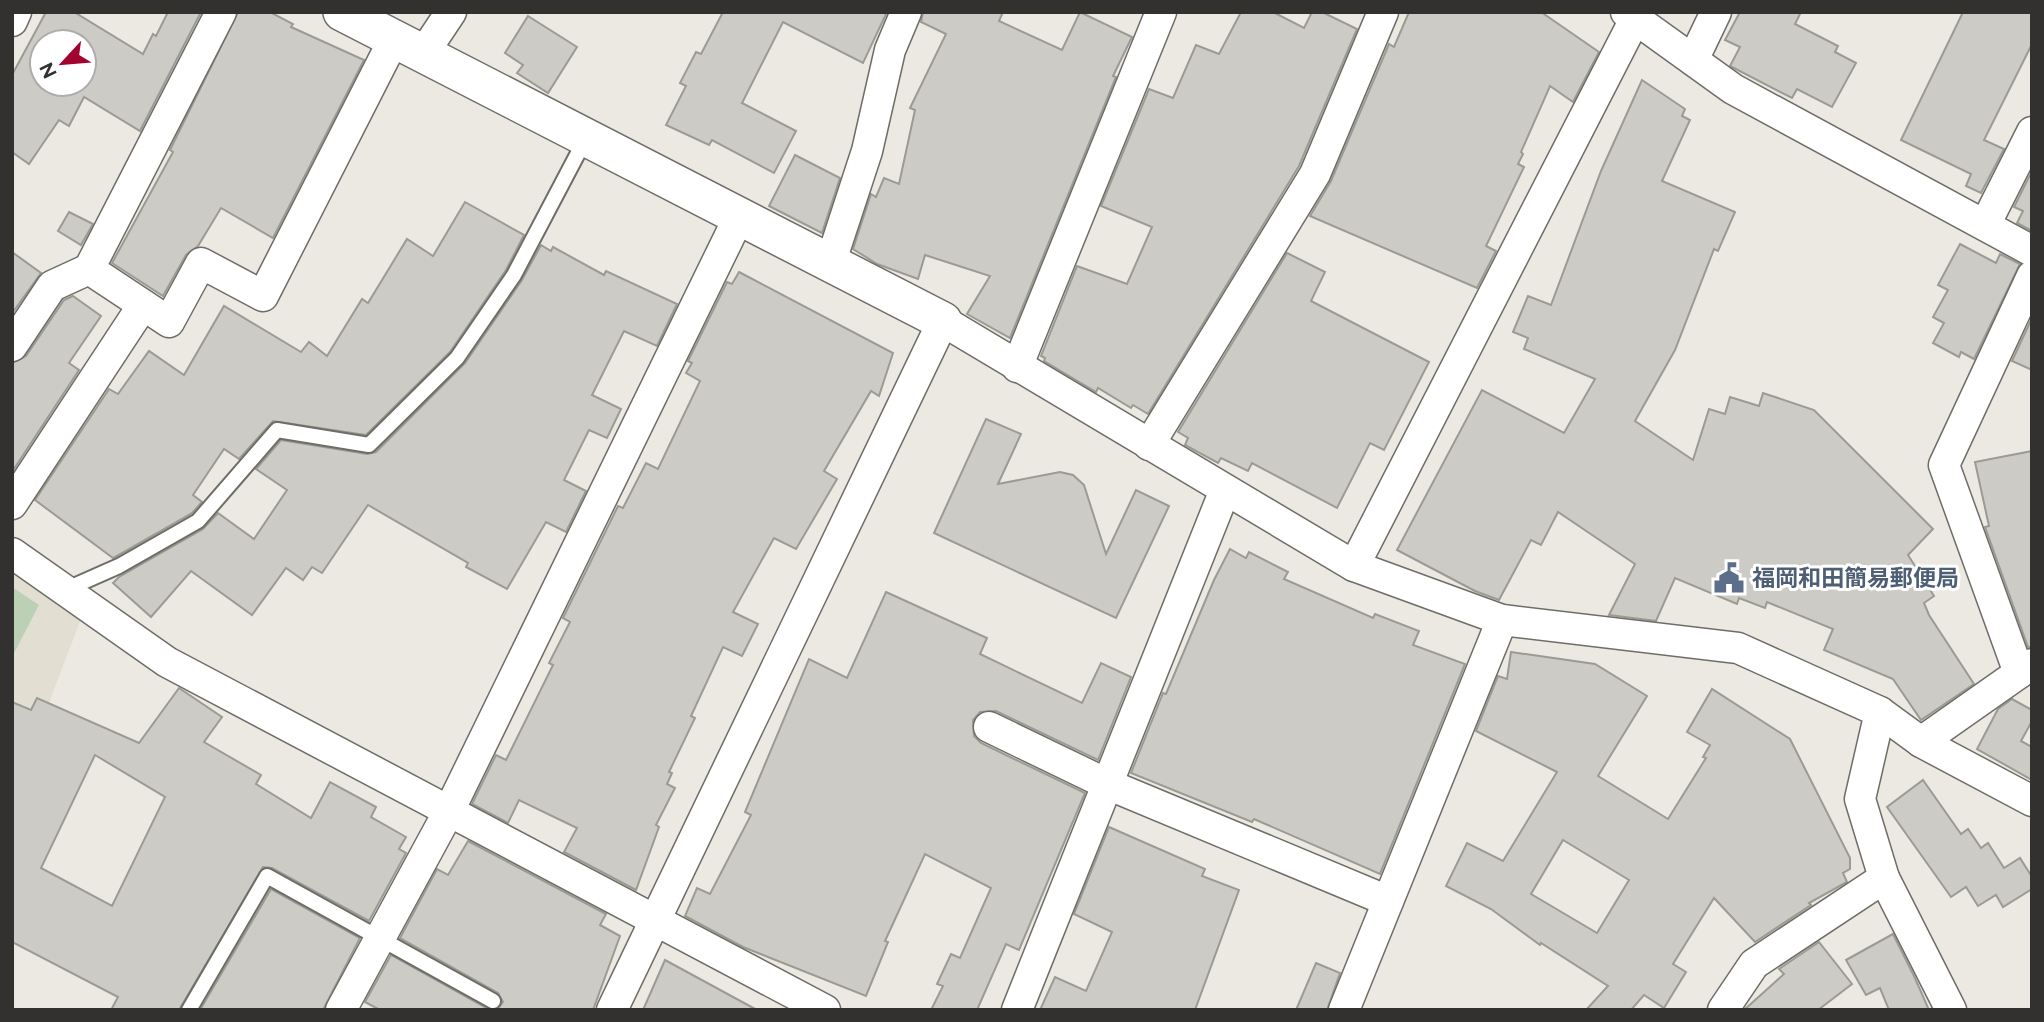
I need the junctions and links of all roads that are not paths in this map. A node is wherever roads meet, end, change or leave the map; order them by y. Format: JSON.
{"nodes":[{"id":1,"x":16,"y":12,"type":"edge"},
{"id":2,"x":221,"y":12,"type":"edge"},
{"id":3,"x":342,"y":12,"type":"edge"},
{"id":4,"x":451,"y":12,"type":"edge"},
{"id":5,"x":906,"y":12,"type":"edge"},
{"id":6,"x":1161,"y":12,"type":"edge"},
{"id":7,"x":1383,"y":12,"type":"edge"},
{"id":8,"x":1716,"y":12,"type":"edge"},
{"id":9,"x":1630,"y":15,"type":"edge"},
{"id":10,"x":12,"y":21,"type":"edge"},
{"id":11,"x":408,"y":46,"type":"junction"},
{"id":12,"x":1693,"y":60,"type":"junction"},
{"id":13,"x":2032,"y":132,"type":"edge"},
{"id":14,"x":586,"y":138,"type":"junction"},
{"id":15,"x":739,"y":217,"type":"junction"},
{"id":16,"x":1985,"y":225,"type":"junction"},
{"id":17,"x":2032,"y":251,"type":"edge"},
{"id":18,"x":830,"y":264,"type":"junction"},
{"id":19,"x":89,"y":269,"type":"junction"},
{"id":20,"x":2032,"y":276,"type":"edge"},
{"id":21,"x":144,"y":304,"type":"junction"},
{"id":22,"x":943,"y":321,"type":"junction"},
{"id":23,"x":12,"y":346,"type":"edge"},
{"id":24,"x":1017,"y":368,"type":"junction"},
{"id":25,"x":1149,"y":445,"type":"junction"},
{"id":26,"x":1225,"y":491,"type":"junction"},
{"id":27,"x":12,"y":504,"type":"edge"},
{"id":28,"x":12,"y":553,"type":"edge"},
{"id":29,"x":1354,"y":566,"type":"junction"},
{"id":30,"x":68,"y":589,"type":"junction"},
{"id":31,"x":1502,"y":620,"type":"junction"},
{"id":32,"x":2025,"y":668,"type":"edge"},
{"id":33,"x":1880,"y":712,"type":"junction"},
{"id":34,"x":989,"y":727,"type":"dead end"},
{"id":35,"x":1921,"y":742,"type":"junction"},
{"id":36,"x":1107,"y":784,"type":"junction"},
{"id":37,"x":2032,"y":801,"type":"edge"},
{"id":38,"x":449,"y":811,"type":"junction"},
{"id":39,"x":1884,"y":878,"type":"junction"},
{"id":40,"x":1388,"y":901,"type":"junction"},
{"id":41,"x":654,"y":919,"type":"junction"},
{"id":42,"x":380,"y":936,"type":"junction"},
{"id":43,"x":493,"y":1001,"type":"dead end"},
{"id":44,"x":189,"y":1010,"type":"edge"},
{"id":45,"x":341,"y":1010,"type":"edge"},
{"id":46,"x":612,"y":1010,"type":"edge"},
{"id":47,"x":825,"y":1010,"type":"edge"},
{"id":48,"x":1017,"y":1010,"type":"edge"},
{"id":49,"x":1344,"y":1010,"type":"edge"},
{"id":50,"x":1723,"y":1010,"type":"edge"},
{"id":51,"x":1951,"y":1010,"type":"edge"}],
"edges":[{"from":1,"to":10,"type":"street"},
{"from":2,"to":19,"type":"street"},
{"from":3,"to":11,"type":"street"},
{"from":4,"to":11,"type":"street"},
{"from":5,"to":18,"type":"street"},
{"from":6,"to":24,"type":"street"},
{"from":7,"to":25,"type":"street"},
{"from":8,"to":12,"type":"street"},
{"from":9,"to":12,"type":"street"},
{"from":9,"to":29,"type":"street"},
{"from":11,"to":14,"type":"street"},
{"from":11,"to":21,"type":"street"},
{"from":12,"to":16,"type":"street"},
{"from":13,"to":16,"type":"street"},
{"from":14,"to":15,"type":"street"},
{"from":14,"to":30,"type":"lane"},
{"from":15,"to":18,"type":"street"},
{"from":15,"to":38,"type":"street"},
{"from":16,"to":17,"type":"street"},
{"from":18,"to":22,"type":"street"},
{"from":19,"to":21,"type":"street"},
{"from":19,"to":23,"type":"street"},
{"from":20,"to":32,"type":"street"},
{"from":21,"to":27,"type":"street"},
{"from":22,"to":24,"type":"street"},
{"from":22,"to":41,"type":"street"},
{"from":24,"to":25,"type":"street"},
{"from":25,"to":26,"type":"street"},
{"from":26,"to":29,"type":"street"},
{"from":26,"to":36,"type":"street"},
{"from":28,"to":30,"type":"street"},
{"from":29,"to":31,"type":"street"},
{"from":30,"to":38,"type":"street"},
{"from":31,"to":33,"type":"street"},
{"from":31,"to":40,"type":"street"},
{"from":32,"to":35,"type":"street"},
{"from":33,"to":35,"type":"street"},
{"from":33,"to":39,"type":"street"},
{"from":34,"to":36,"type":"street"},
{"from":35,"to":37,"type":"street"},
{"from":36,"to":40,"type":"street"},
{"from":36,"to":48,"type":"street"},
{"from":38,"to":41,"type":"street"},
{"from":38,"to":42,"type":"street"},
{"from":39,"to":50,"type":"street"},
{"from":39,"to":51,"type":"street"},
{"from":40,"to":49,"type":"street"},
{"from":41,"to":46,"type":"street"},
{"from":41,"to":47,"type":"street"},
{"from":42,"to":43,"type":"lane"},
{"from":42,"to":44,"type":"lane"},
{"from":42,"to":45,"type":"street"}]}
